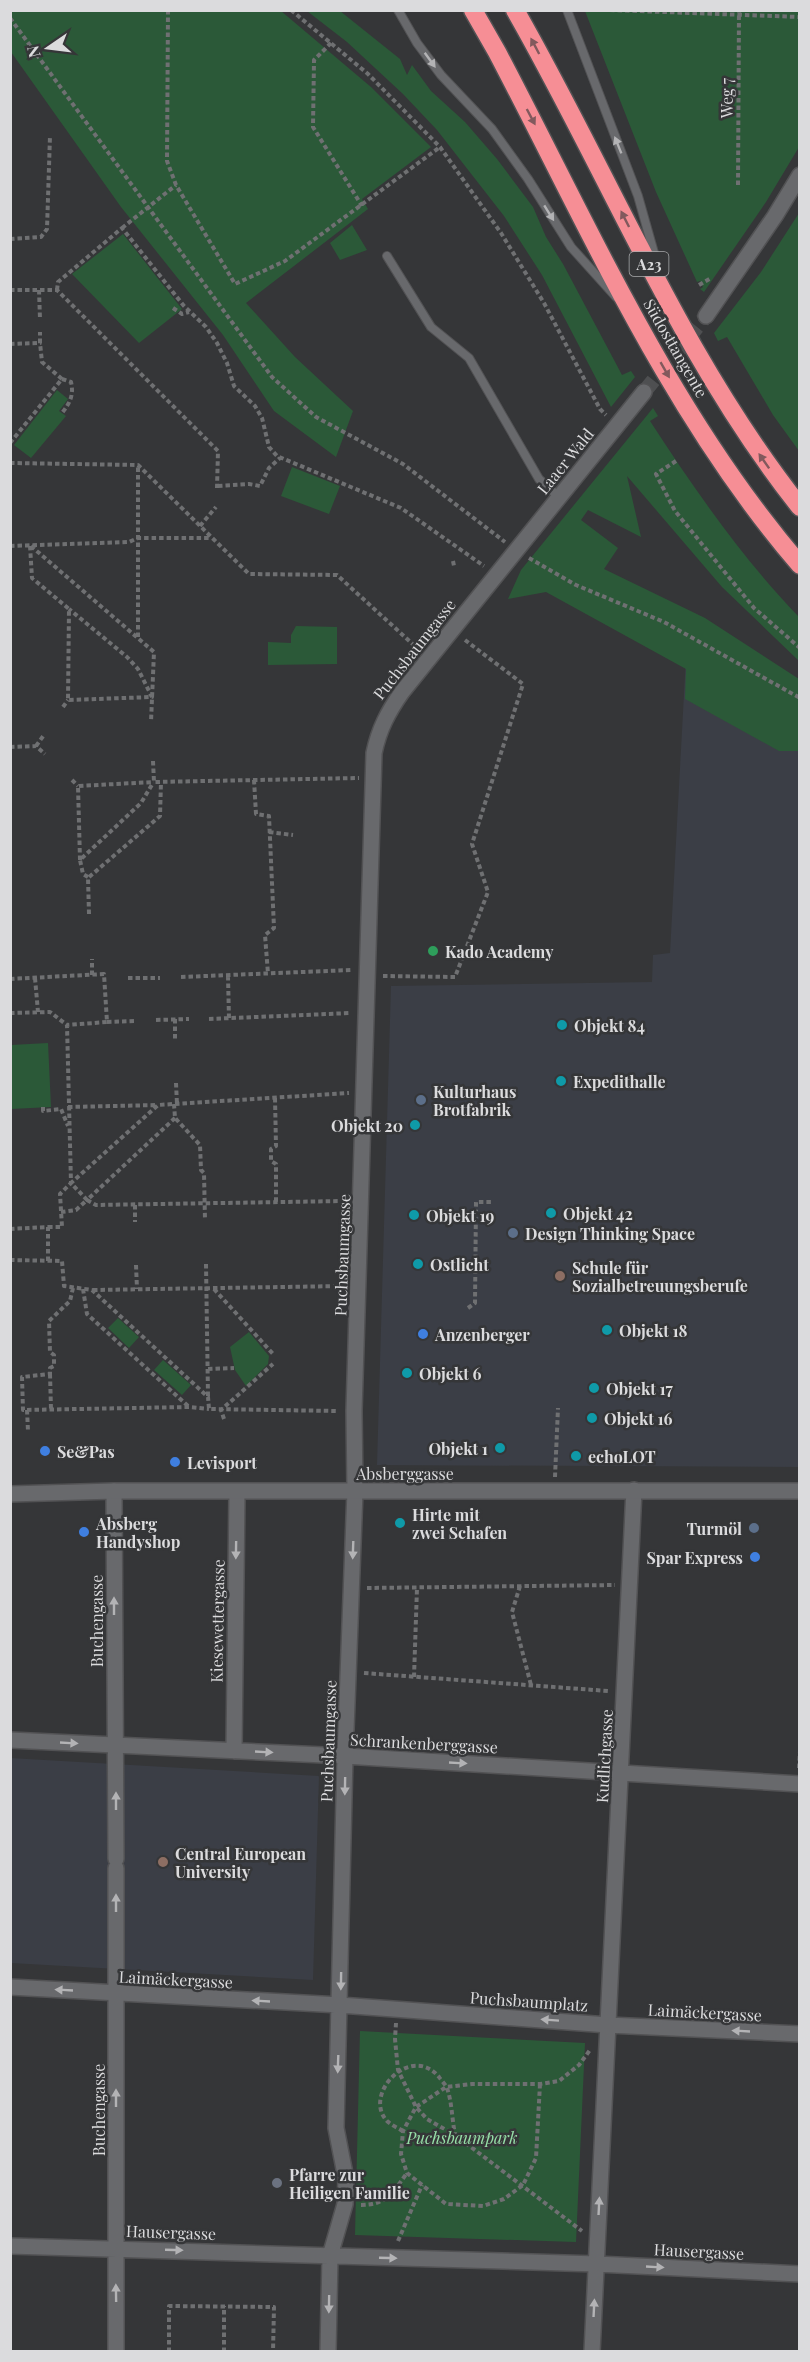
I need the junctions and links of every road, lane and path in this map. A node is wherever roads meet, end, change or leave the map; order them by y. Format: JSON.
{"nodes":[{"id":1,"x":168,"y":10,"type":"edge"},
{"id":2,"x":291,"y":10,"type":"edge"},
{"id":3,"x":398,"y":10,"type":"edge"},
{"id":4,"x":473,"y":10,"type":"edge"},
{"id":5,"x":515,"y":10,"type":"edge"},
{"id":6,"x":567,"y":10,"type":"edge"},
{"id":7,"x":610,"y":10,"type":"edge"},
{"id":8,"x":739,"y":12,"type":"edge"},
{"id":9,"x":800,"y":17,"type":"edge"},
{"id":10,"x":10,"y":18,"type":"edge"},
{"id":11,"x":331,"y":43,"type":"junction"},
{"id":12,"x":50,"y":136,"type":"dead end"},
{"id":13,"x":440,"y":147,"type":"junction"},
{"id":14,"x":800,"y":175,"type":"edge"},
{"id":15,"x":176,"y":185,"type":"junction"},
{"id":16,"x":738,"y":185,"type":"dead end"},
{"id":17,"x":362,"y":206,"type":"junction"},
{"id":18,"x":148,"y":207,"type":"junction"},
{"id":19,"x":123,"y":228,"type":"junction"},
{"id":20,"x":10,"y":239,"type":"edge"},
{"id":21,"x":387,"y":256,"type":"dead end"},
{"id":22,"x":10,"y":290,"type":"edge"},
{"id":23,"x":39,"y":290,"type":"junction"},
{"id":24,"x":57,"y":290,"type":"junction"},
{"id":25,"x":668,"y":301,"type":"junction"},
{"id":26,"x":172,"y":308,"type":"dead end"},
{"id":27,"x":190,"y":312,"type":"junction"},
{"id":28,"x":706,"y":316,"type":"tunnel mouth"},
{"id":29,"x":40,"y":319,"type":"dead end"},
{"id":30,"x":635,"y":319,"type":"junction"},
{"id":31,"x":40,"y":332,"type":"dead end"},
{"id":32,"x":40,"y":343,"type":"junction"},
{"id":33,"x":10,"y":344,"type":"edge"},
{"id":34,"x":62,"y":379,"type":"junction"},
{"id":35,"x":644,"y":392,"type":"tunnel mouth"},
{"id":36,"x":62,"y":413,"type":"dead end"},
{"id":37,"x":617,"y":426,"type":"junction"},
{"id":38,"x":10,"y":443,"type":"edge"},
{"id":39,"x":29,"y":456,"type":"dead end"},
{"id":40,"x":280,"y":458,"type":"junction"},
{"id":41,"x":676,"y":461,"type":"dead end"},
{"id":42,"x":10,"y":463,"type":"edge"},
{"id":43,"x":23,"y":463,"type":"junction"},
{"id":44,"x":138,"y":465,"type":"junction"},
{"id":45,"x":559,"y":497,"type":"junction"},
{"id":46,"x":216,"y":507,"type":"dead end"},
{"id":47,"x":800,"y":507,"type":"edge"},
{"id":48,"x":200,"y":526,"type":"junction"},
{"id":49,"x":138,"y":538,"type":"junction"},
{"id":50,"x":212,"y":538,"type":"junction"},
{"id":51,"x":10,"y":546,"type":"edge"},
{"id":52,"x":30,"y":546,"type":"junction"},
{"id":53,"x":515,"y":551,"type":"junction"},
{"id":54,"x":800,"y":565,"type":"edge"},
{"id":55,"x":495,"y":577,"type":"junction"},
{"id":56,"x":69,"y":609,"type":"junction"},
{"id":57,"x":452,"y":630,"type":"junction"},
{"id":58,"x":138,"y":637,"type":"junction"},
{"id":59,"x":800,"y":648,"type":"edge"},
{"id":60,"x":429,"y":658,"type":"junction"},
{"id":61,"x":152,"y":697,"type":"junction"},
{"id":62,"x":800,"y":698,"type":"edge"},
{"id":63,"x":68,"y":700,"type":"junction"},
{"id":64,"x":63,"y":707,"type":"dead end"},
{"id":65,"x":151,"y":722,"type":"dead end"},
{"id":66,"x":44,"y":735,"type":"dead end"},
{"id":67,"x":36,"y":746,"type":"junction"},
{"id":68,"x":10,"y":747,"type":"edge"},
{"id":69,"x":45,"y":754,"type":"dead end"},
{"id":70,"x":153,"y":761,"type":"dead end"},
{"id":71,"x":372,"y":778,"type":"junction"},
{"id":72,"x":72,"y":780,"type":"dead end"},
{"id":73,"x":254,"y":780,"type":"junction"},
{"id":74,"x":154,"y":782,"type":"junction"},
{"id":75,"x":161,"y":782,"type":"junction"},
{"id":76,"x":78,"y":786,"type":"junction"},
{"id":77,"x":270,"y":832,"type":"junction"},
{"id":78,"x":293,"y":835,"type":"dead end"},
{"id":79,"x":80,"y":860,"type":"junction"},
{"id":80,"x":88,"y":878,"type":"junction"},
{"id":81,"x":89,"y":914,"type":"dead end"},
{"id":82,"x":92,"y":959,"type":"dead end"},
{"id":83,"x":368,"y":973,"type":"junction"},
{"id":84,"x":268,"y":974,"type":"junction"},
{"id":85,"x":92,"y":975,"type":"junction"},
{"id":86,"x":228,"y":976,"type":"junction"},
{"id":87,"x":181,"y":977,"type":"dead end"},
{"id":88,"x":35,"y":978,"type":"junction"},
{"id":89,"x":128,"y":978,"type":"dead end"},
{"id":90,"x":160,"y":978,"type":"dead end"},
{"id":91,"x":10,"y":979,"type":"edge"},
{"id":92,"x":38,"y":1012,"type":"junction"},
{"id":93,"x":10,"y":1013,"type":"edge"},
{"id":94,"x":367,"y":1013,"type":"junction"},
{"id":95,"x":175,"y":1019,"type":"junction"},
{"id":96,"x":189,"y":1019,"type":"dead end"},
{"id":97,"x":209,"y":1019,"type":"dead end"},
{"id":98,"x":229,"y":1019,"type":"junction"},
{"id":99,"x":156,"y":1020,"type":"dead end"},
{"id":100,"x":136,"y":1021,"type":"dead end"},
{"id":101,"x":107,"y":1022,"type":"junction"},
{"id":102,"x":66,"y":1025,"type":"junction"},
{"id":103,"x":175,"y":1039,"type":"dead end"},
{"id":104,"x":176,"y":1083,"type":"dead end"},
{"id":105,"x":365,"y":1092,"type":"junction"},
{"id":106,"x":275,"y":1098,"type":"junction"},
{"id":107,"x":176,"y":1104,"type":"junction"},
{"id":108,"x":158,"y":1105,"type":"junction"},
{"id":109,"x":43,"y":1107,"type":"dead end"},
{"id":110,"x":69,"y":1107,"type":"junction"},
{"id":111,"x":175,"y":1118,"type":"junction"},
{"id":112,"x":69,"y":1130,"type":"junction"},
{"id":113,"x":71,"y":1183,"type":"junction"},
{"id":114,"x":87,"y":1200,"type":"junction"},
{"id":115,"x":362,"y":1201,"type":"junction"},
{"id":116,"x":276,"y":1202,"type":"junction"},
{"id":117,"x":492,"y":1202,"type":"dead end"},
{"id":118,"x":204,"y":1203,"type":"junction"},
{"id":119,"x":135,"y":1205,"type":"junction"},
{"id":120,"x":61,"y":1212,"type":"junction"},
{"id":121,"x":205,"y":1220,"type":"dead end"},
{"id":122,"x":135,"y":1222,"type":"dead end"},
{"id":123,"x":48,"y":1227,"type":"junction"},
{"id":124,"x":10,"y":1229,"type":"edge"},
{"id":125,"x":10,"y":1260,"type":"edge"},
{"id":126,"x":48,"y":1261,"type":"junction"},
{"id":127,"x":136,"y":1264,"type":"dead end"},
{"id":128,"x":206,"y":1264,"type":"dead end"},
{"id":129,"x":358,"y":1286,"type":"junction"},
{"id":130,"x":74,"y":1287,"type":"junction"},
{"id":131,"x":83,"y":1288,"type":"junction"},
{"id":132,"x":207,"y":1288,"type":"junction"},
{"id":133,"x":214,"y":1288,"type":"junction"},
{"id":134,"x":137,"y":1289,"type":"junction"},
{"id":135,"x":92,"y":1290,"type":"junction"},
{"id":136,"x":468,"y":1308,"type":"dead end"},
{"id":137,"x":274,"y":1355,"type":"dead end"},
{"id":138,"x":273,"y":1364,"type":"dead end"},
{"id":139,"x":234,"y":1368,"type":"dead end"},
{"id":140,"x":208,"y":1369,"type":"junction"},
{"id":141,"x":50,"y":1374,"type":"junction"},
{"id":142,"x":208,"y":1397,"type":"junction"},
{"id":143,"x":189,"y":1407,"type":"junction"},
{"id":144,"x":209,"y":1408,"type":"junction"},
{"id":145,"x":558,"y":1408,"type":"dead end"},
{"id":146,"x":51,"y":1409,"type":"junction"},
{"id":147,"x":27,"y":1410,"type":"junction"},
{"id":148,"x":220,"y":1410,"type":"junction"},
{"id":149,"x":354,"y":1411,"type":"junction"},
{"id":150,"x":224,"y":1419,"type":"dead end"},
{"id":151,"x":28,"y":1431,"type":"dead end"},
{"id":152,"x":634,"y":1490,"type":"junction"},
{"id":153,"x":114,"y":1491,"type":"junction"},
{"id":154,"x":355,"y":1491,"type":"junction"},
{"id":155,"x":555,"y":1491,"type":"junction"},
{"id":156,"x":800,"y":1491,"type":"edge"},
{"id":157,"x":237,"y":1492,"type":"junction"},
{"id":158,"x":10,"y":1494,"type":"edge"},
{"id":159,"x":630,"y":1585,"type":"junction"},
{"id":160,"x":520,"y":1586,"type":"junction"},
{"id":161,"x":351,"y":1588,"type":"junction"},
{"id":162,"x":417,"y":1588,"type":"junction"},
{"id":163,"x":348,"y":1672,"type":"junction"},
{"id":164,"x":414,"y":1677,"type":"junction"},
{"id":165,"x":531,"y":1685,"type":"junction"},
{"id":166,"x":625,"y":1692,"type":"junction"},
{"id":167,"x":10,"y":1740,"type":"edge"},
{"id":168,"x":115,"y":1745,"type":"junction"},
{"id":169,"x":234,"y":1750,"type":"junction"},
{"id":170,"x":345,"y":1756,"type":"junction"},
{"id":171,"x":622,"y":1772,"type":"junction"},
{"id":172,"x":800,"y":1784,"type":"edge"},
{"id":173,"x":10,"y":1987,"type":"edge"},
{"id":174,"x":117,"y":1993,"type":"junction"},
{"id":175,"x":340,"y":2005,"type":"junction"},
{"id":176,"x":397,"y":2009,"type":"junction"},
{"id":177,"x":608,"y":2025,"type":"junction"},
{"id":178,"x":800,"y":2034,"type":"edge"},
{"id":179,"x":398,"y":2070,"type":"junction"},
{"id":180,"x":540,"y":2084,"type":"junction"},
{"id":181,"x":447,"y":2087,"type":"junction"},
{"id":182,"x":416,"y":2107,"type":"junction"},
{"id":183,"x":403,"y":2131,"type":"junction"},
{"id":184,"x":455,"y":2135,"type":"junction"},
{"id":185,"x":407,"y":2173,"type":"junction"},
{"id":186,"x":422,"y":2185,"type":"junction"},
{"id":187,"x":523,"y":2185,"type":"junction"},
{"id":188,"x":345,"y":2204,"type":"junction"},
{"id":189,"x":585,"y":2237,"type":"dead end"},
{"id":190,"x":10,"y":2246,"type":"edge"},
{"id":191,"x":115,"y":2248,"type":"junction"},
{"id":192,"x":330,"y":2256,"type":"junction"},
{"id":193,"x":390,"y":2258,"type":"junction"},
{"id":194,"x":597,"y":2264,"type":"junction"},
{"id":195,"x":800,"y":2274,"type":"edge"},
{"id":196,"x":224,"y":2306,"type":"junction"},
{"id":197,"x":116,"y":2352,"type":"edge"},
{"id":198,"x":169,"y":2352,"type":"edge"},
{"id":199,"x":224,"y":2352,"type":"edge"},
{"id":200,"x":273,"y":2352,"type":"edge"},
{"id":201,"x":328,"y":2352,"type":"edge"},
{"id":202,"x":592,"y":2352,"type":"edge"}],
"edges":[{"from":1,"to":15,"type":"path"},
{"from":2,"to":11,"type":"path"},
{"from":3,"to":30,"type":"lane","one_way":true},
{"from":4,"to":30,"type":"highway","name":"Südosttangente","number":"A23","one_way":true},
{"from":25,"to":5,"type":"highway","name":"Südosttangente","number":"A23","one_way":true},
{"from":25,"to":6,"type":"lane","one_way":true},
{"from":7,"to":8,"type":"path"},
{"from":8,"to":9,"type":"path"},
{"from":8,"to":16,"type":"path","name":"Weg 7"},
{"from":10,"to":18,"type":"path"},
{"from":11,"to":13,"type":"path"},
{"from":11,"to":17,"type":"path"},
{"from":12,"to":20,"type":"path"},
{"from":13,"to":17,"type":"path"},
{"from":13,"to":37,"type":"path"},
{"from":14,"to":28,"type":"street"},
{"from":15,"to":17,"type":"path"},
{"from":15,"to":18,"type":"path"},
{"from":18,"to":19,"type":"path"},
{"from":18,"to":53,"type":"path"},
{"from":19,"to":24,"type":"path"},
{"from":19,"to":27,"type":"path"},
{"from":21,"to":45,"type":"lane"},
{"from":22,"to":23,"type":"path"},
{"from":23,"to":24,"type":"path"},
{"from":23,"to":29,"type":"path"},
{"from":24,"to":40,"type":"path"},
{"from":47,"to":25,"type":"highway","name":"Südosttangente","number":"A23","one_way":true},
{"from":26,"to":27,"type":"path"},
{"from":27,"to":40,"type":"path"},
{"from":30,"to":54,"type":"highway","name":"Südosttangente","number":"A23","one_way":true},
{"from":31,"to":32,"type":"path"},
{"from":32,"to":33,"type":"path"},
{"from":32,"to":34,"type":"path"},
{"from":34,"to":36,"type":"path"},
{"from":34,"to":38,"type":"path"},
{"from":35,"to":37,"type":"street","name":"Laaer Wald"},
{"from":37,"to":45,"type":"street","name":"Laaer Wald"},
{"from":39,"to":43,"type":"path"},
{"from":40,"to":55,"type":"path"},
{"from":41,"to":59,"type":"path"},
{"from":42,"to":43,"type":"path"},
{"from":43,"to":44,"type":"path"},
{"from":44,"to":48,"type":"path"},
{"from":44,"to":49,"type":"path"},
{"from":45,"to":53,"type":"street","name":"Laaer Wald"},
{"from":46,"to":48,"type":"path"},
{"from":48,"to":50,"type":"path"},
{"from":49,"to":50,"type":"path"},
{"from":49,"to":52,"type":"path"},
{"from":49,"to":58,"type":"path"},
{"from":50,"to":60,"type":"path"},
{"from":51,"to":52,"type":"path"},
{"from":52,"to":56,"type":"path"},
{"from":52,"to":58,"type":"path"},
{"from":53,"to":55,"type":"street","name":"Puchsbaumgasse"},
{"from":53,"to":62,"type":"path"},
{"from":55,"to":57,"type":"street","name":"Puchsbaumgasse"},
{"from":56,"to":61,"type":"path"},
{"from":56,"to":63,"type":"path"},
{"from":57,"to":60,"type":"street","name":"Puchsbaumgasse"},
{"from":57,"to":83,"type":"path"},
{"from":58,"to":61,"type":"path"},
{"from":60,"to":71,"type":"street","name":"Puchsbaumgasse"},
{"from":61,"to":63,"type":"path"},
{"from":61,"to":65,"type":"path"},
{"from":63,"to":64,"type":"path"},
{"from":66,"to":67,"type":"path"},
{"from":67,"to":68,"type":"path"},
{"from":67,"to":69,"type":"path"},
{"from":70,"to":74,"type":"path"},
{"from":71,"to":73,"type":"path"},
{"from":71,"to":83,"type":"street","name":"Puchsbaumgasse"},
{"from":72,"to":76,"type":"path"},
{"from":73,"to":75,"type":"path"},
{"from":73,"to":77,"type":"path"},
{"from":74,"to":75,"type":"path"},
{"from":74,"to":76,"type":"path"},
{"from":74,"to":79,"type":"path"},
{"from":75,"to":80,"type":"path"},
{"from":76,"to":79,"type":"path"},
{"from":77,"to":78,"type":"path"},
{"from":77,"to":84,"type":"path"},
{"from":79,"to":80,"type":"path"},
{"from":80,"to":81,"type":"path"},
{"from":82,"to":85,"type":"path"},
{"from":83,"to":84,"type":"path"},
{"from":83,"to":94,"type":"street","name":"Puchsbaumgasse"},
{"from":84,"to":86,"type":"path"},
{"from":85,"to":88,"type":"path"},
{"from":85,"to":101,"type":"path"},
{"from":86,"to":87,"type":"path"},
{"from":86,"to":98,"type":"path"},
{"from":88,"to":91,"type":"path"},
{"from":88,"to":92,"type":"path"},
{"from":89,"to":90,"type":"path"},
{"from":92,"to":93,"type":"path"},
{"from":92,"to":102,"type":"path"},
{"from":94,"to":98,"type":"path"},
{"from":94,"to":105,"type":"street","name":"Puchsbaumgasse"},
{"from":95,"to":96,"type":"path"},
{"from":95,"to":99,"type":"path"},
{"from":95,"to":103,"type":"path"},
{"from":97,"to":98,"type":"path"},
{"from":100,"to":101,"type":"path"},
{"from":101,"to":102,"type":"path"},
{"from":102,"to":110,"type":"path"},
{"from":104,"to":107,"type":"path"},
{"from":105,"to":106,"type":"path"},
{"from":105,"to":115,"type":"street","name":"Puchsbaumgasse"},
{"from":106,"to":107,"type":"path"},
{"from":106,"to":116,"type":"path"},
{"from":107,"to":108,"type":"path"},
{"from":107,"to":111,"type":"path"},
{"from":108,"to":110,"type":"path"},
{"from":108,"to":113,"type":"path"},
{"from":109,"to":112,"type":"path"},
{"from":110,"to":112,"type":"path"},
{"from":111,"to":114,"type":"path"},
{"from":111,"to":118,"type":"path"},
{"from":112,"to":113,"type":"path"},
{"from":113,"to":114,"type":"path"},
{"from":113,"to":120,"type":"path"},
{"from":114,"to":119,"type":"path"},
{"from":114,"to":120,"type":"path"},
{"from":115,"to":116,"type":"path"},
{"from":115,"to":129,"type":"street","name":"Puchsbaumgasse"},
{"from":116,"to":118,"type":"path"},
{"from":117,"to":136,"type":"path"},
{"from":118,"to":119,"type":"path"},
{"from":118,"to":121,"type":"path"},
{"from":119,"to":122,"type":"path"},
{"from":120,"to":123,"type":"path"},
{"from":123,"to":124,"type":"path"},
{"from":123,"to":126,"type":"path"},
{"from":125,"to":126,"type":"path"},
{"from":126,"to":130,"type":"path"},
{"from":127,"to":134,"type":"path"},
{"from":128,"to":132,"type":"path"},
{"from":129,"to":133,"type":"path"},
{"from":129,"to":149,"type":"street","name":"Puchsbaumgasse"},
{"from":130,"to":131,"type":"path"},
{"from":130,"to":141,"type":"path"},
{"from":131,"to":135,"type":"path"},
{"from":131,"to":143,"type":"path"},
{"from":132,"to":133,"type":"path"},
{"from":132,"to":134,"type":"path"},
{"from":132,"to":140,"type":"path"},
{"from":133,"to":137,"type":"path"},
{"from":134,"to":135,"type":"path"},
{"from":135,"to":142,"type":"path"},
{"from":138,"to":148,"type":"path"},
{"from":139,"to":140,"type":"path"},
{"from":140,"to":142,"type":"path"},
{"from":141,"to":146,"type":"path"},
{"from":141,"to":147,"type":"path"},
{"from":142,"to":144,"type":"path"},
{"from":143,"to":144,"type":"path"},
{"from":143,"to":146,"type":"path"},
{"from":144,"to":148,"type":"path"},
{"from":145,"to":155,"type":"path"},
{"from":146,"to":147,"type":"path"},
{"from":147,"to":151,"type":"path"},
{"from":148,"to":149,"type":"path"},
{"from":148,"to":150,"type":"path"},
{"from":149,"to":154,"type":"street","name":"Puchsbaumgasse"},
{"from":152,"to":155,"type":"street","name":"Absberggasse"},
{"from":152,"to":156,"type":"street","name":"Absberggasse"},
{"from":152,"to":159,"type":"street","name":"Kudlichgasse"},
{"from":153,"to":157,"type":"street","name":"Absberggasse"},
{"from":153,"to":158,"type":"street","name":"Absberggasse"},
{"from":168,"to":153,"type":"street","name":"Buchengasse","one_way":true},
{"from":154,"to":155,"type":"street","name":"Absberggasse"},
{"from":154,"to":157,"type":"street","name":"Absberggasse"},
{"from":154,"to":161,"type":"street","name":"Puchsbaumgasse","one_way":true},
{"from":157,"to":169,"type":"street","name":"Kiesewettergasse","one_way":true},
{"from":159,"to":160,"type":"path"},
{"from":159,"to":166,"type":"street","name":"Kudlichgasse"},
{"from":160,"to":162,"type":"path"},
{"from":160,"to":165,"type":"path"},
{"from":161,"to":162,"type":"path"},
{"from":161,"to":163,"type":"street","name":"Puchsbaumgasse"},
{"from":162,"to":164,"type":"path"},
{"from":163,"to":164,"type":"path"},
{"from":163,"to":170,"type":"street","name":"Puchsbaumgasse"},
{"from":164,"to":165,"type":"path"},
{"from":165,"to":166,"type":"path"},
{"from":166,"to":171,"type":"street","name":"Kudlichgasse"},
{"from":167,"to":168,"type":"street","name":"Schrankenberggasse","one_way":true},
{"from":168,"to":169,"type":"street","name":"Schrankenberggasse"},
{"from":174,"to":168,"type":"street","name":"Buchengasse","one_way":true},
{"from":169,"to":170,"type":"street","name":"Schrankenberggasse","one_way":true},
{"from":170,"to":171,"type":"street","name":"Schrankenberggasse","one_way":true},
{"from":170,"to":175,"type":"street","name":"Puchsbaumgasse","one_way":true},
{"from":171,"to":172,"type":"street","name":"Schrankenberggasse"},
{"from":171,"to":177,"type":"street","name":"Kudlichgasse"},
{"from":174,"to":173,"type":"street","name":"Laimäckergasse","one_way":true},
{"from":175,"to":174,"type":"street","name":"Laimäckergasse","one_way":true},
{"from":191,"to":174,"type":"street","name":"Buchengasse","one_way":true},
{"from":175,"to":176,"type":"street","name":"Puchsbaumplatz"},
{"from":175,"to":188,"type":"street","one_way":true},
{"from":177,"to":176,"type":"street","name":"Puchsbaumplatz","one_way":true},
{"from":176,"to":179,"type":"path"},
{"from":178,"to":177,"type":"street","name":"Laimäckergasse","one_way":true},
{"from":177,"to":180,"type":"path"},
{"from":194,"to":177,"type":"street","name":"Puchsbaumplatz","one_way":true},
{"from":179,"to":181,"type":"path"},
{"from":179,"to":182,"type":"path"},
{"from":179,"to":183,"type":"path"},
{"from":180,"to":181,"type":"path"},
{"from":180,"to":187,"type":"path"},
{"from":181,"to":182,"type":"path"},
{"from":181,"to":184,"type":"path"},
{"from":182,"to":183,"type":"path"},
{"from":182,"to":184,"type":"path"},
{"from":183,"to":185,"type":"path"},
{"from":184,"to":187,"type":"path"},
{"from":185,"to":186,"type":"path"},
{"from":185,"to":188,"type":"path"},
{"from":186,"to":187,"type":"path"},
{"from":186,"to":193,"type":"path"},
{"from":187,"to":189,"type":"path"},
{"from":188,"to":192,"type":"street"},
{"from":190,"to":191,"type":"street","name":"Hausergasse"},
{"from":191,"to":192,"type":"street","name":"Hausergasse","one_way":true},
{"from":197,"to":191,"type":"street","name":"Buchengasse","one_way":true},
{"from":192,"to":193,"type":"street","one_way":true},
{"from":192,"to":201,"type":"street","one_way":true},
{"from":193,"to":194,"type":"street"},
{"from":194,"to":195,"type":"street","name":"Hausergasse","one_way":true},
{"from":202,"to":194,"type":"street","one_way":true},
{"from":196,"to":198,"type":"path"},
{"from":196,"to":199,"type":"path"},
{"from":196,"to":200,"type":"path"}]}
